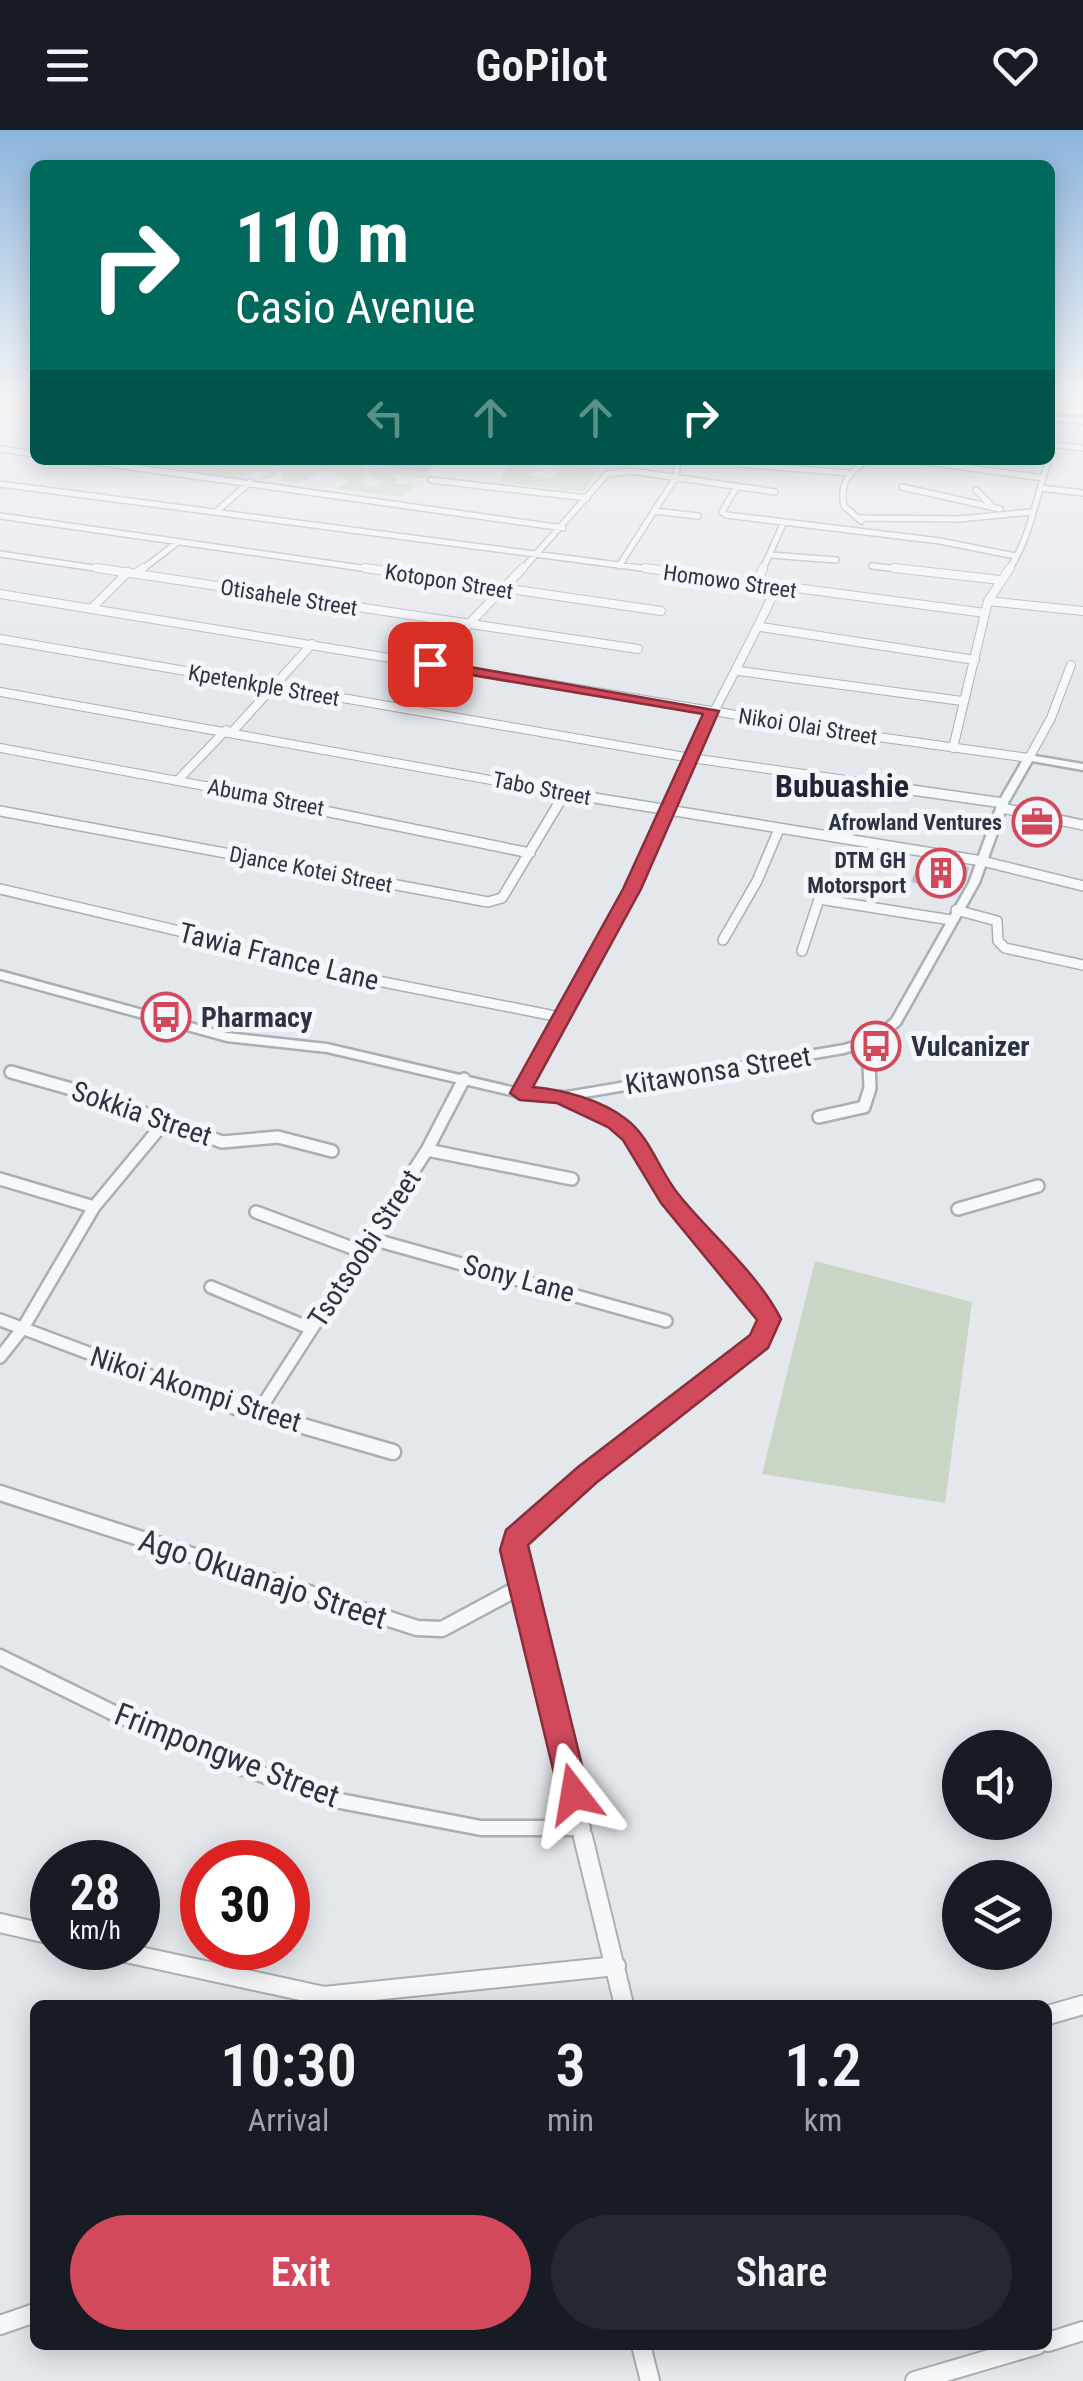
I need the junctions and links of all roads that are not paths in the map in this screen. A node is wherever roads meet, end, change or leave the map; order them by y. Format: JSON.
{"nodes":[{"id":1,"x":132,"y":501,"type":"edge"},
{"id":2,"x":229,"y":501,"type":"edge"},
{"id":3,"x":380,"y":501,"type":"edge"},
{"id":4,"x":585,"y":501,"type":"edge"},
{"id":5,"x":660,"y":501,"type":"edge"},
{"id":6,"x":728,"y":501,"type":"edge"},
{"id":7,"x":843,"y":501,"type":"edge"},
{"id":8,"x":970,"y":501,"type":"edge"},
{"id":9,"x":988,"y":501,"type":"edge"},
{"id":10,"x":1036,"y":501,"type":"edge"},
{"id":11,"x":993,"y":506,"type":"junction"},
{"id":12,"x":654,"y":511,"type":"junction"},
{"id":13,"x":1004,"y":511,"type":"junction"},
{"id":14,"x":217,"y":512,"type":"junction"},
{"id":15,"x":1032,"y":512,"type":"junction"},
{"id":16,"x":0,"y":516,"type":"edge"},
{"id":17,"x":698,"y":516,"type":"dead end"},
{"id":18,"x":859,"y":518,"type":"junction"},
{"id":19,"x":784,"y":522,"type":"junction"},
{"id":20,"x":563,"y":528,"type":"junction"},
{"id":21,"x":868,"y":533,"type":"junction"},
{"id":22,"x":178,"y":542,"type":"junction"},
{"id":23,"x":0,"y":554,"type":"edge"},
{"id":24,"x":771,"y":554,"type":"junction"},
{"id":25,"x":534,"y":555,"type":"junction"},
{"id":26,"x":1015,"y":556,"type":"junction"},
{"id":27,"x":836,"y":560,"type":"dead end"},
{"id":28,"x":619,"y":566,"type":"junction"},
{"id":29,"x":872,"y":566,"type":"dead end"},
{"id":30,"x":133,"y":573,"type":"junction"},
{"id":31,"x":1000,"y":580,"type":"junction"},
{"id":32,"x":756,"y":584,"type":"junction"},
{"id":33,"x":500,"y":588,"type":"junction"},
{"id":34,"x":776,"y":588,"type":"junction"},
{"id":35,"x":0,"y":594,"type":"edge"},
{"id":36,"x":988,"y":601,"type":"junction"},
{"id":37,"x":92,"y":608,"type":"junction"},
{"id":38,"x":661,"y":611,"type":"dead end"},
{"id":39,"x":1083,"y":612,"type":"edge"},
{"id":40,"x":984,"y":613,"type":"junction"},
{"id":41,"x":466,"y":624,"type":"junction"},
{"id":42,"x":761,"y":628,"type":"junction"},
{"id":43,"x":0,"y":639,"type":"edge"},
{"id":44,"x":312,"y":644,"type":"junction"},
{"id":45,"x":638,"y":649,"type":"dead end"},
{"id":46,"x":975,"y":660,"type":"junction"},
{"id":47,"x":430,"y":664,"type":"junction"},
{"id":48,"x":1070,"y":665,"type":"dead end"},
{"id":49,"x":739,"y":671,"type":"junction"},
{"id":50,"x":272,"y":687,"type":"junction"},
{"id":51,"x":0,"y":692,"type":"edge"},
{"id":52,"x":962,"y":701,"type":"junction"},
{"id":53,"x":712,"y":711,"type":"junction"},
{"id":54,"x":230,"y":730,"type":"junction"},
{"id":55,"x":0,"y":748,"type":"edge"},
{"id":56,"x":953,"y":748,"type":"junction"},
{"id":57,"x":691,"y":758,"type":"junction"},
{"id":58,"x":1029,"y":758,"type":"junction"},
{"id":59,"x":1083,"y":768,"type":"edge"},
{"id":60,"x":178,"y":780,"type":"junction"},
{"id":61,"x":565,"y":792,"type":"junction"},
{"id":62,"x":1002,"y":806,"type":"junction"},
{"id":63,"x":0,"y":810,"type":"edge"},
{"id":64,"x":666,"y":812,"type":"junction"},
{"id":65,"x":1083,"y":825,"type":"edge"},
{"id":66,"x":779,"y":829,"type":"junction"},
{"id":67,"x":530,"y":853,"type":"junction"},
{"id":68,"x":982,"y":861,"type":"junction"},
{"id":69,"x":1083,"y":886,"type":"edge"},
{"id":70,"x":0,"y":888,"type":"edge"},
{"id":71,"x":954,"y":915,"type":"junction"},
{"id":72,"x":724,"y":940,"type":"dead end"},
{"id":73,"x":802,"y":951,"type":"dead end"},
{"id":74,"x":1083,"y":965,"type":"edge"},
{"id":75,"x":0,"y":976,"type":"edge"},
{"id":76,"x":560,"y":1016,"type":"junction"},
{"id":77,"x":869,"y":1064,"type":"dead end"},
{"id":78,"x":12,"y":1072,"type":"dead end"},
{"id":79,"x":464,"y":1079,"type":"junction"},
{"id":80,"x":520,"y":1093,"type":"junction"},
{"id":81,"x":561,"y":1096,"type":"junction"},
{"id":82,"x":819,"y":1118,"type":"dead end"},
{"id":83,"x":167,"y":1119,"type":"junction"},
{"id":84,"x":426,"y":1150,"type":"junction"},
{"id":85,"x":332,"y":1152,"type":"dead end"},
{"id":86,"x":572,"y":1179,"type":"dead end"},
{"id":87,"x":0,"y":1180,"type":"edge"},
{"id":88,"x":1038,"y":1186,"type":"dead end"},
{"id":89,"x":94,"y":1207,"type":"junction"},
{"id":90,"x":958,"y":1210,"type":"dead end"},
{"id":91,"x":256,"y":1212,"type":"dead end"},
{"id":92,"x":372,"y":1239,"type":"junction"},
{"id":93,"x":363,"y":1252,"type":"junction"},
{"id":94,"x":211,"y":1286,"type":"dead end"},
{"id":95,"x":0,"y":1320,"type":"edge"},
{"id":96,"x":666,"y":1320,"type":"dead end"},
{"id":97,"x":23,"y":1328,"type":"junction"},
{"id":98,"x":312,"y":1328,"type":"junction"},
{"id":99,"x":0,"y":1358,"type":"edge"},
{"id":100,"x":255,"y":1409,"type":"junction"},
{"id":101,"x":393,"y":1452,"type":"dead end"},
{"id":102,"x":0,"y":1492,"type":"edge"},
{"id":103,"x":522,"y":1586,"type":"junction"},
{"id":104,"x":0,"y":1657,"type":"edge"},
{"id":105,"x":583,"y":1828,"type":"junction"},
{"id":106,"x":0,"y":1923,"type":"edge"},
{"id":107,"x":30,"y":1930,"type":"edge"},
{"id":108,"x":160,"y":1961,"type":"edge"},
{"id":109,"x":616,"y":1966,"type":"junction"},
{"id":110,"x":623,"y":2000,"type":"edge"},
{"id":111,"x":1083,"y":2005,"type":"edge"},
{"id":112,"x":1052,"y":2014,"type":"edge"},
{"id":113,"x":30,"y":2316,"type":"edge"},
{"id":114,"x":0,"y":2325,"type":"edge"},
{"id":115,"x":1083,"y":2331,"type":"edge"},
{"id":116,"x":1052,"y":2341,"type":"edge"},
{"id":117,"x":642,"y":2350,"type":"edge"},
{"id":118,"x":1019,"y":2350,"type":"edge"},
{"id":119,"x":650,"y":2381,"type":"edge"},
{"id":120,"x":916,"y":2381,"type":"edge"}],
"edges":[{"from":1,"to":14,"type":"street","name":"Homowo Street"},
{"from":2,"to":14,"type":"street"},
{"from":3,"to":20,"type":"street"},
{"from":4,"to":20,"type":"street"},
{"from":5,"to":12,"type":"street"},
{"from":6,"to":19,"type":"street"},
{"from":7,"to":18,"type":"street"},
{"from":8,"to":11,"type":"street"},
{"from":9,"to":11,"type":"street"},
{"from":10,"to":15,"type":"street"},
{"from":11,"to":13,"type":"street"},
{"from":12,"to":17,"type":"street"},
{"from":12,"to":28,"type":"street"},
{"from":13,"to":15,"type":"street"},
{"from":13,"to":18,"type":"street"},
{"from":14,"to":25,"type":"street","name":"Homowo Street"},
{"from":15,"to":26,"type":"street"},
{"from":16,"to":22,"type":"street","name":"Kotopon Street"},
{"from":18,"to":21,"type":"street"},
{"from":19,"to":21,"type":"street"},
{"from":19,"to":24,"type":"street"},
{"from":20,"to":25,"type":"street"},
{"from":21,"to":26,"type":"street"},
{"from":22,"to":30,"type":"street"},
{"from":22,"to":33,"type":"street","name":"Kotopon Street"},
{"from":23,"to":30,"type":"street","name":"Otisahele Street"},
{"from":24,"to":27,"type":"street"},
{"from":24,"to":32,"type":"street"},
{"from":25,"to":28,"type":"street","name":"Homowo Street"},
{"from":25,"to":33,"type":"street"},
{"from":26,"to":31,"type":"street"},
{"from":28,"to":32,"type":"street","name":"Homowo Street"},
{"from":29,"to":31,"type":"street"},
{"from":30,"to":37,"type":"street"},
{"from":30,"to":41,"type":"street","name":"Otisahele Street"},
{"from":31,"to":36,"type":"street"},
{"from":32,"to":34,"type":"street","name":"Homowo Street"},
{"from":33,"to":38,"type":"street","name":"Kotopon Street"},
{"from":33,"to":41,"type":"street"},
{"from":34,"to":40,"type":"street","name":"Homowo Street"},
{"from":34,"to":42,"type":"street"},
{"from":35,"to":37,"type":"street","name":"Nikoi Olai Street"},
{"from":36,"to":39,"type":"street"},
{"from":36,"to":40,"type":"street"},
{"from":37,"to":44,"type":"street","name":"Nikoi Olai Street"},
{"from":40,"to":46,"type":"street"},
{"from":41,"to":45,"type":"street","name":"Otisahele Street"},
{"from":41,"to":47,"type":"street"},
{"from":42,"to":46,"type":"street"},
{"from":42,"to":49,"type":"street"},
{"from":43,"to":50,"type":"street","name":"Kpetenkple Street"},
{"from":44,"to":47,"type":"street","name":"Nikoi Olai Street"},
{"from":44,"to":50,"type":"street"},
{"from":46,"to":52,"type":"street"},
{"from":47,"to":53,"type":"street","name":"Nikoi Olai Street"},
{"from":48,"to":58,"type":"street"},
{"from":49,"to":52,"type":"street"},
{"from":49,"to":53,"type":"street"},
{"from":50,"to":54,"type":"street"},
{"from":50,"to":57,"type":"street","name":"Kpetenkple Street"},
{"from":51,"to":54,"type":"street","name":"Tabo Street"},
{"from":52,"to":56,"type":"street"},
{"from":53,"to":56,"type":"street","name":"Nikoi Olai Street"},
{"from":53,"to":57,"type":"street"},
{"from":54,"to":60,"type":"street"},
{"from":54,"to":61,"type":"street","name":"Tabo Street"},
{"from":55,"to":60,"type":"street","name":"Abuma Street"},
{"from":56,"to":58,"type":"street","name":"Nikoi Olai Street"},
{"from":57,"to":62,"type":"street","name":"Kpetenkple Street"},
{"from":57,"to":64,"type":"street"},
{"from":58,"to":59,"type":"street","name":"Nikoi Olai Street"},
{"from":58,"to":62,"type":"street"},
{"from":60,"to":67,"type":"street","name":"Abuma Street"},
{"from":61,"to":64,"type":"street","name":"Tabo Street"},
{"from":61,"to":67,"type":"street","name":"Djance Kotei Street"},
{"from":62,"to":65,"type":"street","name":"Kpetenkple Street"},
{"from":62,"to":68,"type":"street"},
{"from":63,"to":67,"type":"street","name":"Djance Kotei Street"},
{"from":64,"to":66,"type":"street","name":"Tabo Street"},
{"from":64,"to":76,"type":"street"},
{"from":66,"to":68,"type":"street","name":"Tabo Street"},
{"from":66,"to":72,"type":"street"},
{"from":68,"to":69,"type":"street","name":"Tabo Street"},
{"from":68,"to":71,"type":"street"},
{"from":70,"to":76,"type":"street","name":"Tawia France Lane"},
{"from":71,"to":73,"type":"street"},
{"from":71,"to":74,"type":"street"},
{"from":71,"to":81,"type":"street","name":"Kitawonsa Street"},
{"from":75,"to":79,"type":"street","name":"Kitawonsa Street"},
{"from":76,"to":80,"type":"street"},
{"from":77,"to":82,"type":"street"},
{"from":78,"to":83,"type":"street","name":"Sokkia Street"},
{"from":79,"to":80,"type":"street","name":"Kitawonsa Street"},
{"from":79,"to":84,"type":"street","name":"Tsotsoobi Street"},
{"from":80,"to":81,"type":"street","name":"Kitawonsa Street"},
{"from":81,"to":103,"type":"street"},
{"from":83,"to":85,"type":"street","name":"Sokkia Street"},
{"from":83,"to":89,"type":"street"},
{"from":84,"to":86,"type":"street"},
{"from":84,"to":92,"type":"street","name":"Tsotsoobi Street"},
{"from":87,"to":89,"type":"street"},
{"from":88,"to":90,"type":"street"},
{"from":89,"to":97,"type":"street"},
{"from":91,"to":93,"type":"street"},
{"from":92,"to":93,"type":"street","name":"Tsotsoobi Street"},
{"from":92,"to":96,"type":"street","name":"Sony Lane"},
{"from":93,"to":98,"type":"street","name":"Tsotsoobi Street"},
{"from":94,"to":98,"type":"street"},
{"from":95,"to":97,"type":"street","name":"Nikoi Akompi Street"},
{"from":97,"to":99,"type":"street"},
{"from":97,"to":100,"type":"street","name":"Nikoi Akompi Street"},
{"from":98,"to":100,"type":"street","name":"Tsotsoobi Street"},
{"from":100,"to":101,"type":"street","name":"Nikoi Akompi Street"},
{"from":102,"to":103,"type":"street","name":"Ago Okuanajo Street"},
{"from":103,"to":105,"type":"street"},
{"from":104,"to":105,"type":"street","name":"Frimpongwe Street"},
{"from":105,"to":109,"type":"street"},
{"from":106,"to":107,"type":"street"},
{"from":108,"to":109,"type":"street"},
{"from":109,"to":110,"type":"street"},
{"from":111,"to":112,"type":"street"},
{"from":113,"to":114,"type":"street"},
{"from":115,"to":116,"type":"street"},
{"from":117,"to":119,"type":"street"},
{"from":118,"to":120,"type":"street"}]}
